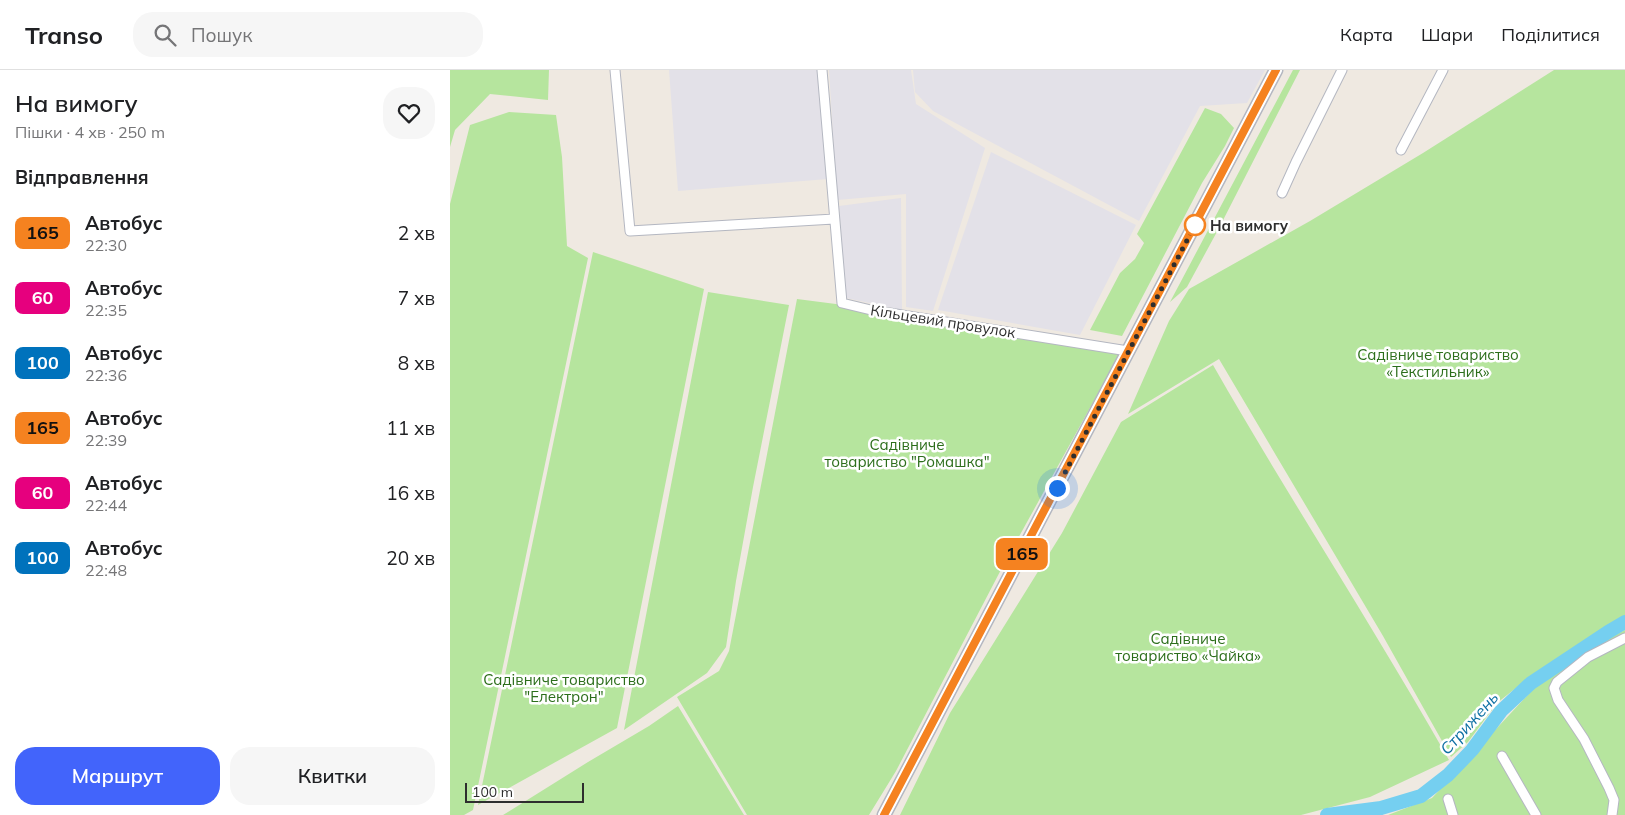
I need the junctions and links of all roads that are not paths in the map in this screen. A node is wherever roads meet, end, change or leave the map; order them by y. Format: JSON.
{"nodes":[{"id":1,"x":615,"y":70,"type":"edge"},
{"id":2,"x":822,"y":70,"type":"edge"},
{"id":3,"x":1276,"y":70,"type":"edge"},
{"id":4,"x":1342,"y":70,"type":"edge"},
{"id":5,"x":1444,"y":70,"type":"edge"},
{"id":6,"x":1401,"y":150,"type":"dead end"},
{"id":7,"x":1282,"y":193,"type":"dead end"},
{"id":8,"x":834,"y":219,"type":"junction"},
{"id":9,"x":1128,"y":351,"type":"junction"},
{"id":10,"x":1625,"y":638,"type":"edge"},
{"id":11,"x":1502,"y":756,"type":"dead end"},
{"id":12,"x":1448,"y":799,"type":"dead end"},
{"id":13,"x":884,"y":815,"type":"edge"},
{"id":14,"x":1453,"y":815,"type":"edge"},
{"id":15,"x":1536,"y":815,"type":"edge"},
{"id":16,"x":1612,"y":815,"type":"edge"}],
"edges":[{"from":1,"to":8,"type":"street"},
{"from":2,"to":8,"type":"street","name":"Кільцевий провулок"},
{"from":3,"to":9,"type":"main road"},
{"from":4,"to":7,"type":"street"},
{"from":5,"to":6,"type":"street"},
{"from":8,"to":9,"type":"street","name":"Кільцевий провулок"},
{"from":9,"to":13,"type":"main road"},
{"from":10,"to":16,"type":"street"},
{"from":11,"to":15,"type":"street"},
{"from":12,"to":14,"type":"street"}]}
